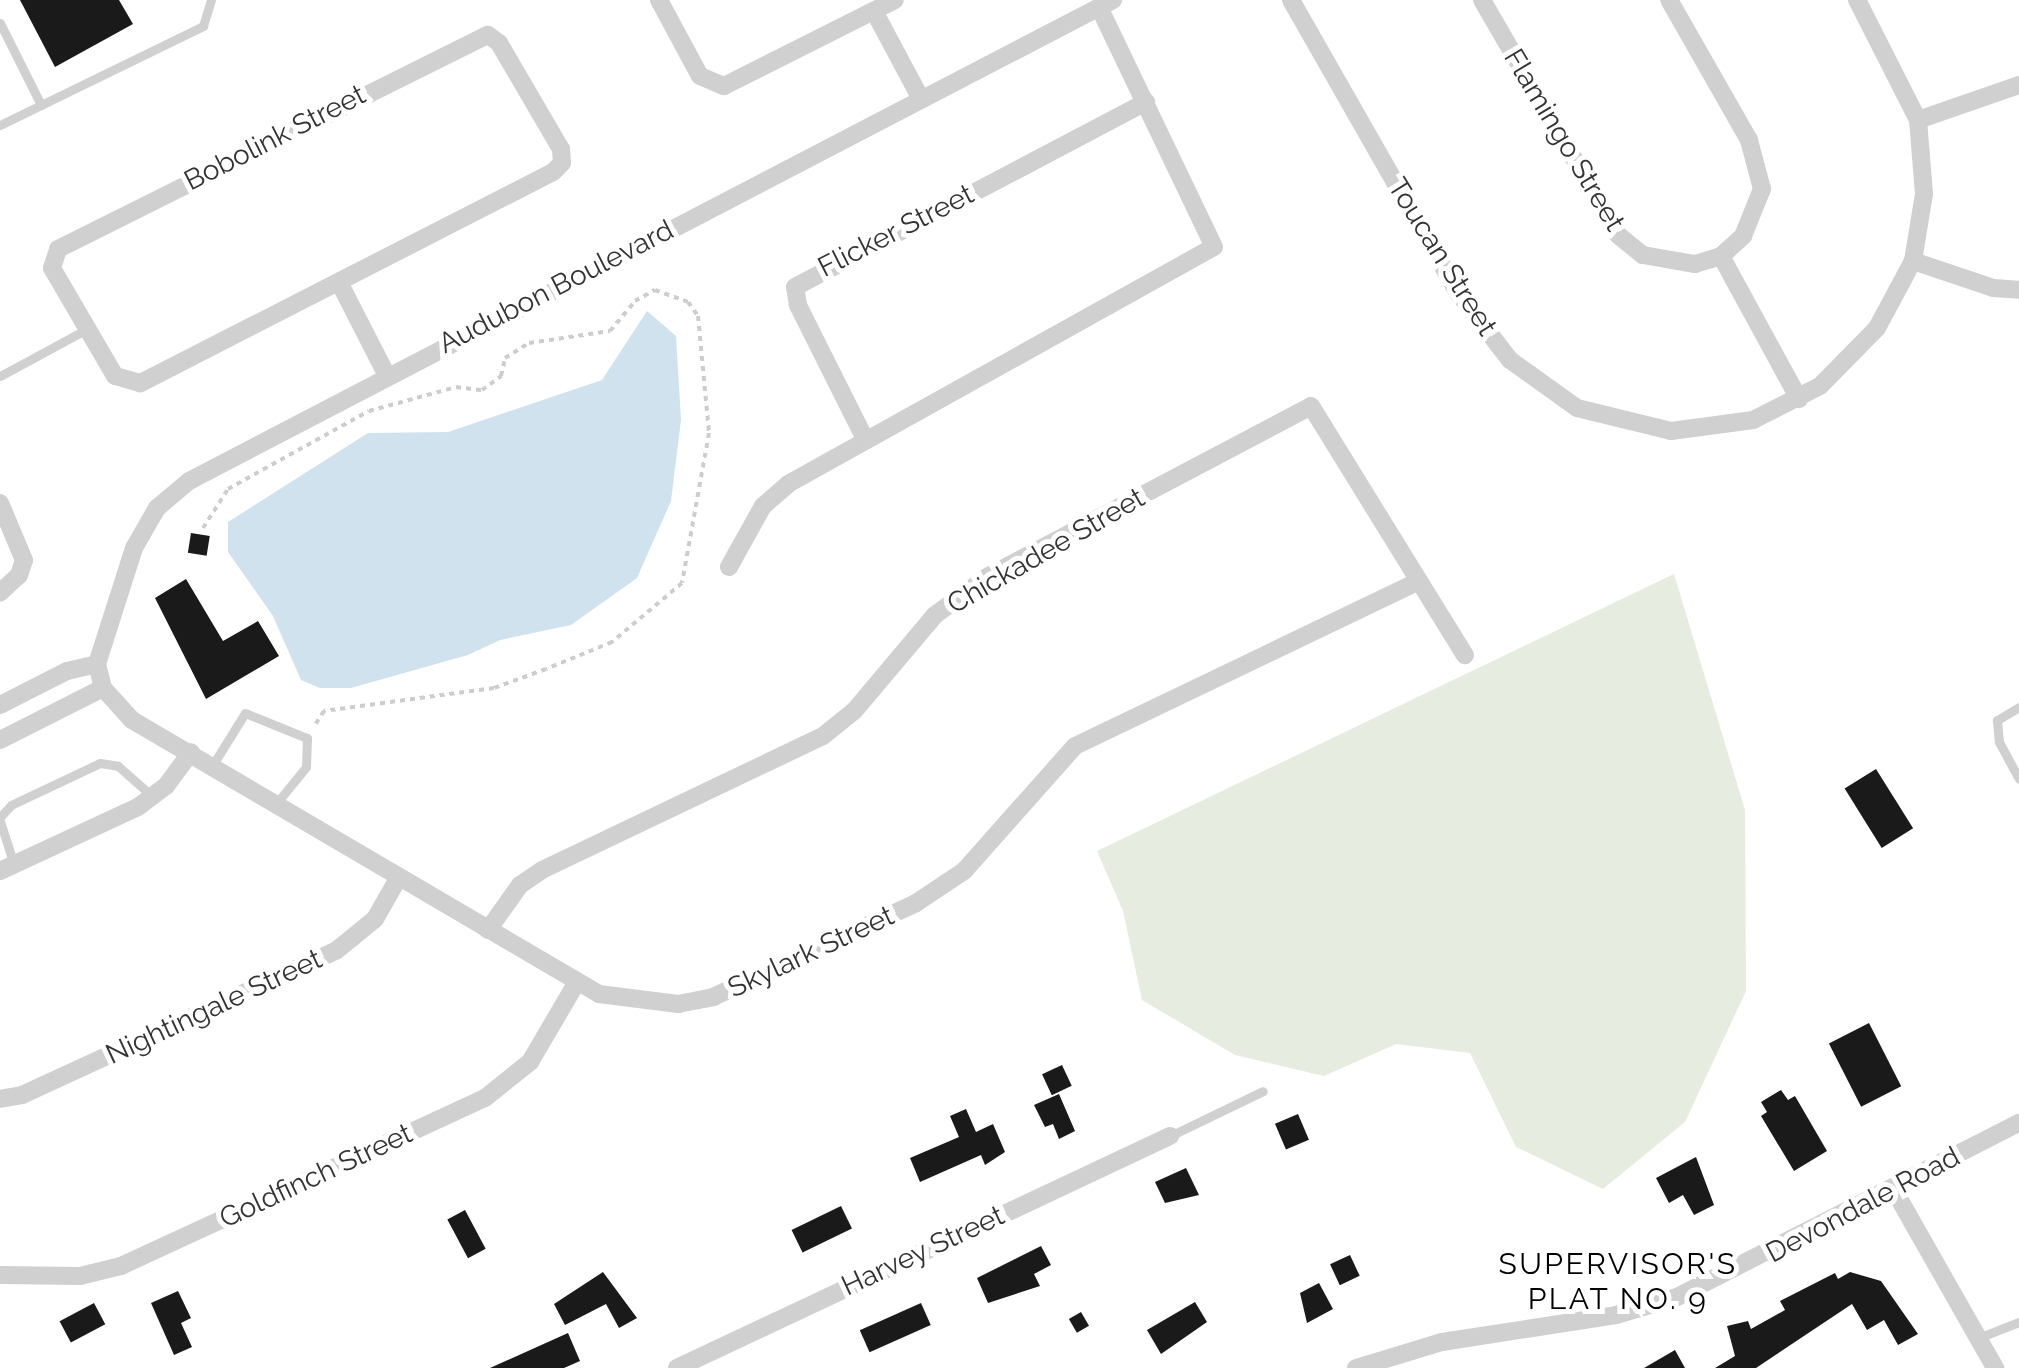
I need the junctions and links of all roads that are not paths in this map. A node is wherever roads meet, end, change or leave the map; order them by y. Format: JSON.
{"nodes":[{"id":1,"x":211,"y":0,"type":"edge"},
{"id":2,"x":658,"y":0,"type":"edge"},
{"id":3,"x":895,"y":0,"type":"edge"},
{"id":4,"x":1291,"y":0,"type":"edge"},
{"id":5,"x":1482,"y":0,"type":"edge"},
{"id":6,"x":1669,"y":0,"type":"edge"},
{"id":7,"x":1857,"y":0,"type":"edge"},
{"id":8,"x":1106,"y":4,"type":"edge"},
{"id":9,"x":874,"y":11,"type":"junction"},
{"id":10,"x":0,"y":23,"type":"edge"},
{"id":11,"x":2019,"y":85,"type":"edge"},
{"id":12,"x":922,"y":99,"type":"junction"},
{"id":13,"x":1146,"y":102,"type":"junction"},
{"id":14,"x":41,"y":105,"type":"junction"},
{"id":15,"x":1918,"y":120,"type":"junction"},
{"id":16,"x":0,"y":125,"type":"edge"},
{"id":17,"x":1721,"y":256,"type":"junction"},
{"id":18,"x":1913,"y":261,"type":"junction"},
{"id":19,"x":339,"y":282,"type":"junction"},
{"id":20,"x":2019,"y":290,"type":"edge"},
{"id":21,"x":87,"y":329,"type":"junction"},
{"id":22,"x":386,"y":374,"type":"junction"},
{"id":23,"x":0,"y":376,"type":"edge"},
{"id":24,"x":1799,"y":399,"type":"junction"},
{"id":25,"x":864,"y":437,"type":"junction"},
{"id":26,"x":0,"y":502,"type":"edge"},
{"id":27,"x":729,"y":566,"type":"dead end"},
{"id":28,"x":1417,"y":582,"type":"junction"},
{"id":29,"x":0,"y":592,"type":"edge"},
{"id":30,"x":1465,"y":655,"type":"dead end"},
{"id":31,"x":97,"y":664,"type":"junction"},
{"id":32,"x":103,"y":688,"type":"junction"},
{"id":33,"x":0,"y":705,"type":"edge"},
{"id":34,"x":2019,"y":707,"type":"edge"},
{"id":35,"x":0,"y":740,"type":"edge"},
{"id":36,"x":191,"y":752,"type":"junction"},
{"id":37,"x":212,"y":766,"type":"junction"},
{"id":38,"x":2019,"y":779,"type":"edge"},
{"id":39,"x":154,"y":797,"type":"junction"},
{"id":40,"x":275,"y":804,"type":"junction"},
{"id":41,"x":0,"y":819,"type":"edge"},
{"id":42,"x":7,"y":868,"type":"edge"},
{"id":43,"x":399,"y":876,"type":"junction"},
{"id":44,"x":488,"y":930,"type":"junction"},
{"id":45,"x":577,"y":982,"type":"junction"},
{"id":46,"x":1263,"y":1091,"type":"dead end"},
{"id":47,"x":0,"y":1099,"type":"edge"},
{"id":48,"x":2019,"y":1123,"type":"edge"},
{"id":49,"x":1170,"y":1136,"type":"joint"},
{"id":50,"x":1894,"y":1190,"type":"junction"},
{"id":51,"x":0,"y":1275,"type":"edge"},
{"id":52,"x":2019,"y":1322,"type":"edge"},
{"id":53,"x":1978,"y":1338,"type":"junction"},
{"id":54,"x":677,"y":1368,"type":"edge"},
{"id":55,"x":1356,"y":1368,"type":"edge"},
{"id":56,"x":1995,"y":1368,"type":"edge"}],
"edges":[{"from":1,"to":14,"type":"lane"},
{"from":2,"to":9,"type":"street"},
{"from":3,"to":9,"type":"street"},
{"from":4,"to":24,"type":"street","name":"Toucan Street"},
{"from":5,"to":17,"type":"street","name":"Flamingo Street"},
{"from":6,"to":17,"type":"street"},
{"from":7,"to":15,"type":"street","name":"Toucan Street"},
{"from":8,"to":12,"type":"street","name":"Audubon Boulevard"},
{"from":8,"to":13,"type":"street"},
{"from":9,"to":12,"type":"street"},
{"from":10,"to":14,"type":"lane"},
{"from":11,"to":15,"type":"street"},
{"from":12,"to":22,"type":"street","name":"Audubon Boulevard"},
{"from":13,"to":25,"type":"street"},
{"from":13,"to":25,"type":"street","name":"Flicker Street"},
{"from":14,"to":16,"type":"lane"},
{"from":15,"to":18,"type":"street","name":"Toucan Street"},
{"from":17,"to":24,"type":"street"},
{"from":18,"to":20,"type":"street"},
{"from":18,"to":24,"type":"street","name":"Toucan Street"},
{"from":19,"to":21,"type":"street","name":"Bobolink Street"},
{"from":19,"to":21,"type":"street","name":"Bobolink Street"},
{"from":19,"to":22,"type":"street"},
{"from":21,"to":23,"type":"lane"},
{"from":22,"to":31,"type":"street","name":"Audubon Boulevard"},
{"from":25,"to":27,"type":"street"},
{"from":26,"to":29,"type":"street"},
{"from":28,"to":30,"type":"street"},
{"from":28,"to":44,"type":"street","name":"Chickadee Street"},
{"from":28,"to":45,"type":"street","name":"Skylark Street"},
{"from":31,"to":32,"type":"street"},
{"from":31,"to":33,"type":"street"},
{"from":32,"to":35,"type":"street"},
{"from":32,"to":36,"type":"street","name":"Skylark Street"},
{"from":34,"to":38,"type":"lane"},
{"from":36,"to":37,"type":"street","name":"Skylark Street"},
{"from":36,"to":39,"type":"street"},
{"from":37,"to":40,"type":"street","name":"Skylark Street"},
{"from":37,"to":40,"type":"lane"},
{"from":39,"to":41,"type":"lane"},
{"from":39,"to":42,"type":"street"},
{"from":40,"to":43,"type":"street","name":"Skylark Street"},
{"from":41,"to":42,"type":"lane"},
{"from":43,"to":44,"type":"street","name":"Skylark Street"},
{"from":43,"to":47,"type":"street","name":"Nightingale Street"},
{"from":44,"to":45,"type":"street","name":"Skylark Street"},
{"from":45,"to":51,"type":"street","name":"Goldfinch Street"},
{"from":46,"to":49,"type":"lane"},
{"from":48,"to":50,"type":"street","name":"Devondale Road"},
{"from":49,"to":54,"type":"street","name":"Harvey Street"},
{"from":50,"to":53,"type":"street"},
{"from":50,"to":55,"type":"street","name":"Devondale Road"},
{"from":52,"to":53,"type":"lane"},
{"from":53,"to":56,"type":"street"}]}
